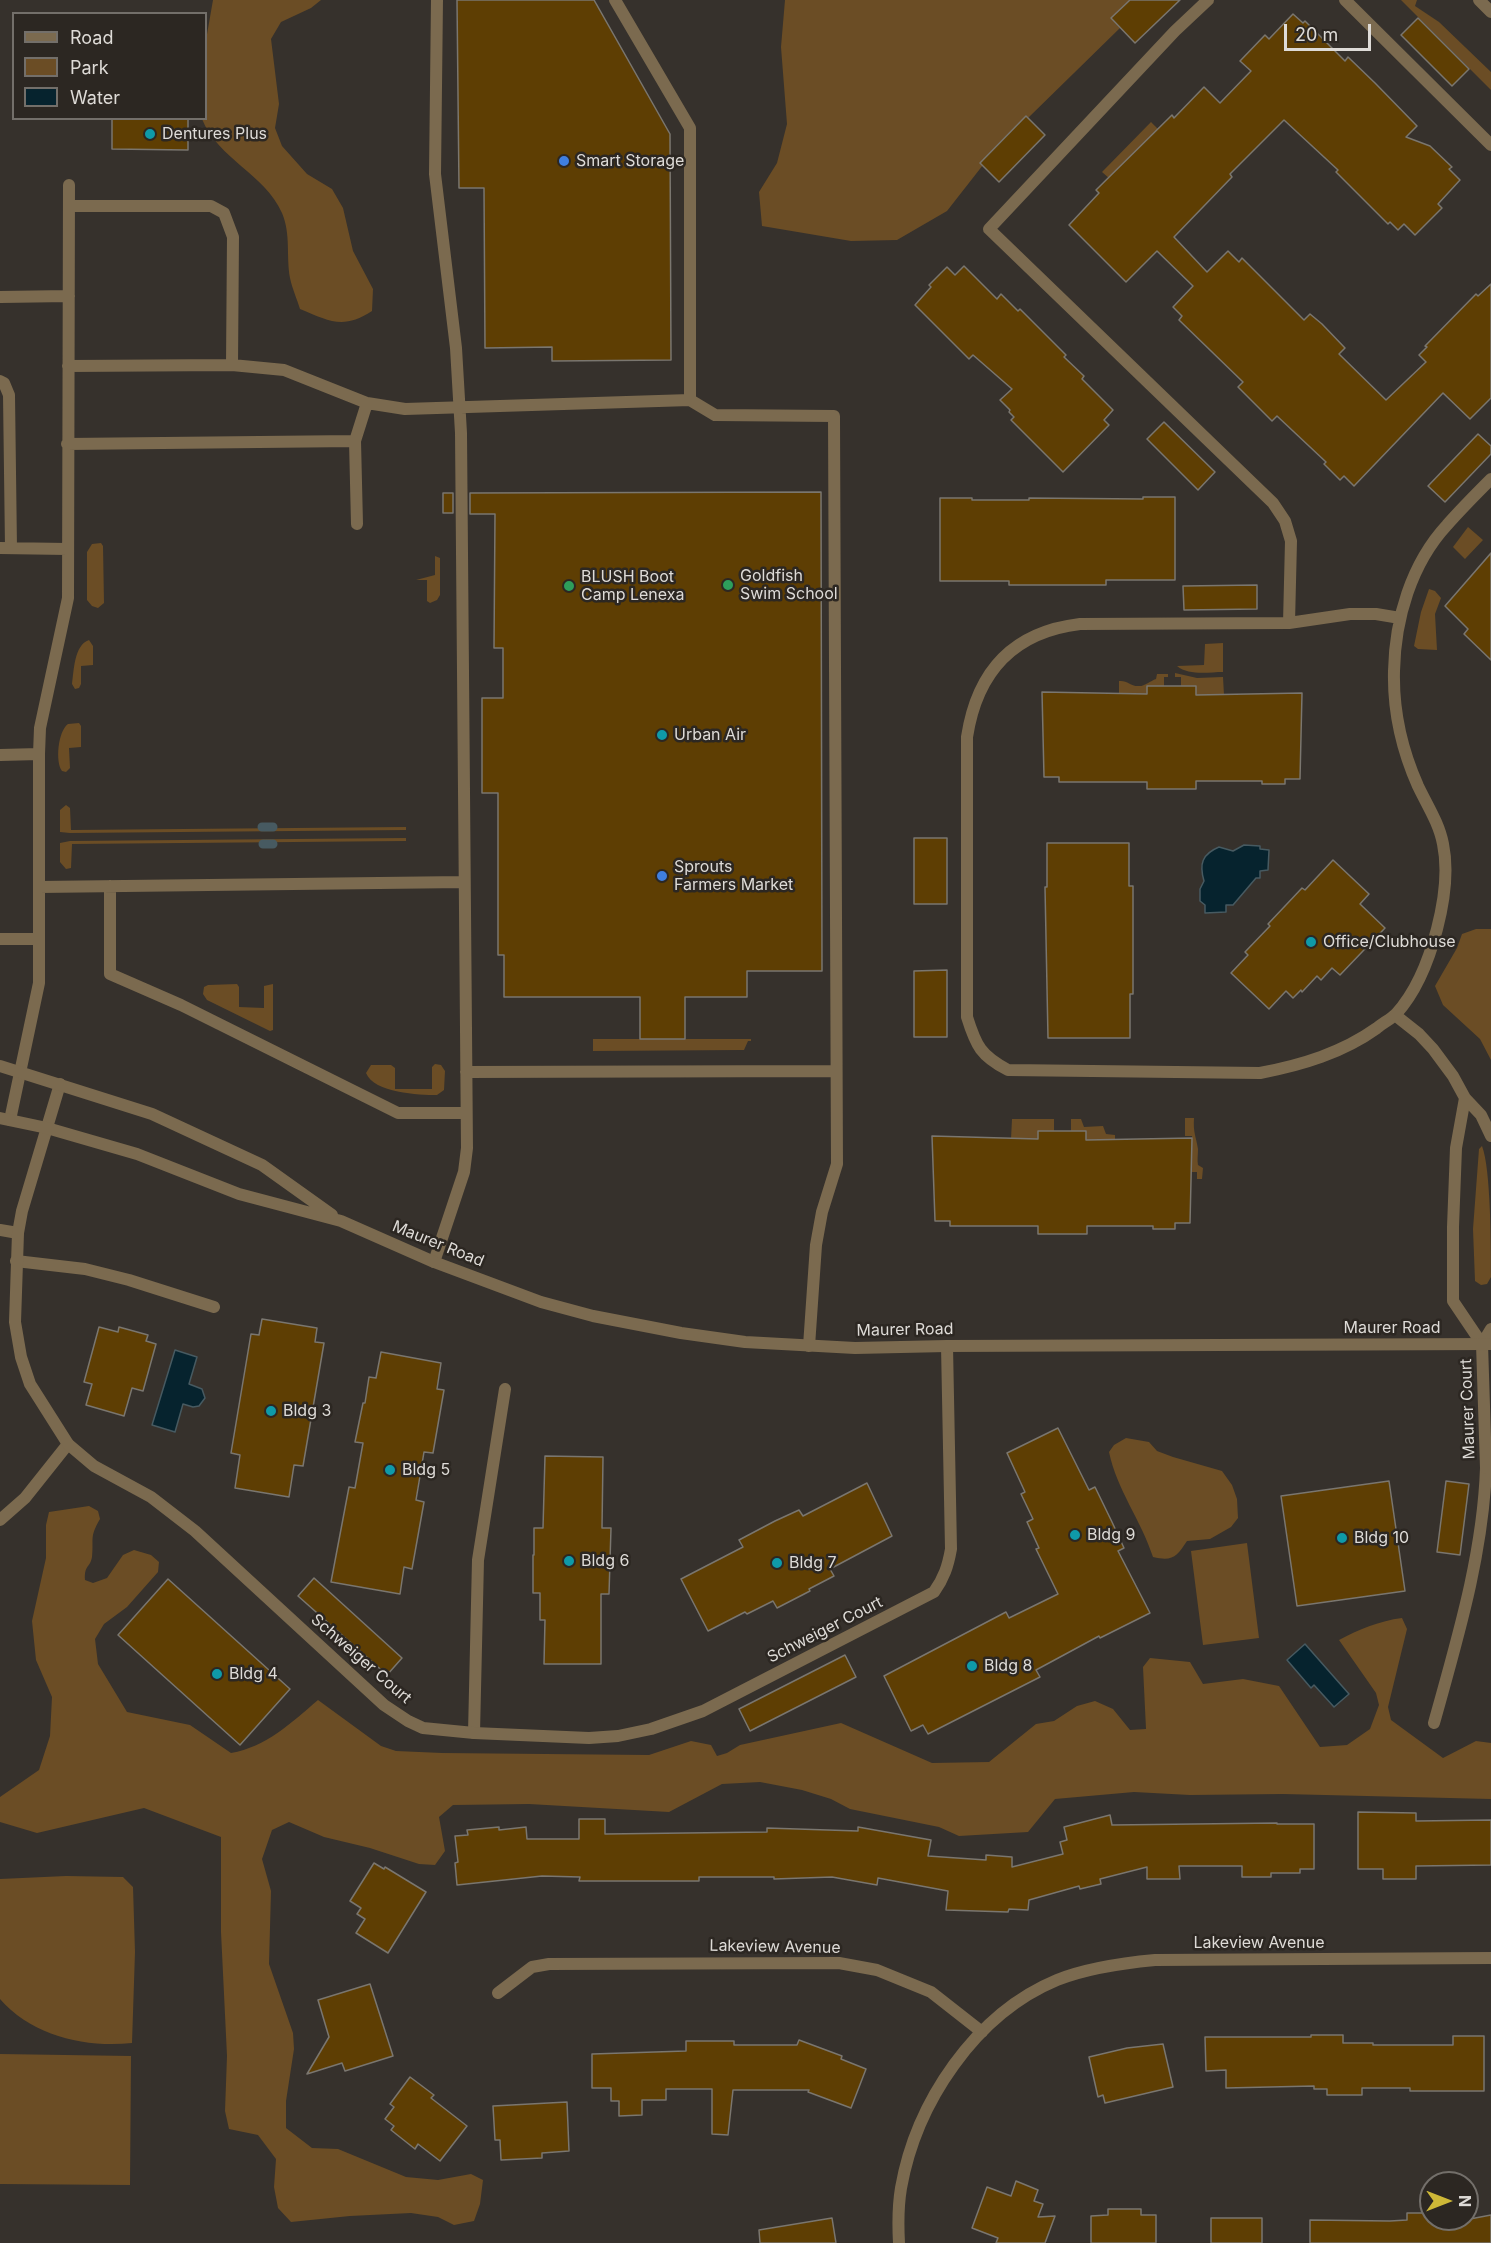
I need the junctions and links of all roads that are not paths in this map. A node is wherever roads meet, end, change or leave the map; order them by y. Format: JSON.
{"nodes":[{"id":1,"x":436,"y":0,"type":"edge"},
{"id":2,"x":615,"y":0,"type":"edge"},
{"id":3,"x":1208,"y":0,"type":"edge"},
{"id":4,"x":1345,"y":0,"type":"edge"},
{"id":5,"x":1479,"y":0,"type":"edge"},
{"id":6,"x":1491,"y":12,"type":"edge"},
{"id":7,"x":1491,"y":145,"type":"edge"},
{"id":8,"x":69,"y":185,"type":"dead end"},
{"id":9,"x":69,"y":206,"type":"junction"},
{"id":10,"x":69,"y":296,"type":"junction"},
{"id":11,"x":0,"y":297,"type":"edge"},
{"id":12,"x":232,"y":365,"type":"junction"},
{"id":13,"x":68,"y":366,"type":"junction"},
{"id":14,"x":0,"y":381,"type":"edge"},
{"id":15,"x":690,"y":400,"type":"junction"},
{"id":16,"x":367,"y":403,"type":"junction"},
{"id":17,"x":460,"y":407,"type":"junction"},
{"id":18,"x":355,"y":441,"type":"junction"},
{"id":19,"x":68,"y":444,"type":"junction"},
{"id":20,"x":1491,"y":479,"type":"edge"},
{"id":21,"x":357,"y":524,"type":"dead end"},
{"id":22,"x":5,"y":548,"type":"edge"},
{"id":23,"x":67,"y":549,"type":"junction"},
{"id":24,"x":1400,"y":618,"type":"junction"},
{"id":25,"x":1289,"y":623,"type":"junction"},
{"id":26,"x":39,"y":754,"type":"junction"},
{"id":27,"x":0,"y":755,"type":"edge"},
{"id":28,"x":465,"y":882,"type":"junction"},
{"id":29,"x":110,"y":886,"type":"junction"},
{"id":30,"x":39,"y":887,"type":"junction"},
{"id":31,"x":0,"y":939,"type":"edge"},
{"id":32,"x":39,"y":939,"type":"junction"},
{"id":33,"x":1395,"y":1015,"type":"junction"},
{"id":34,"x":0,"y":1066,"type":"edge"},
{"id":35,"x":22,"y":1071,"type":"junction"},
{"id":36,"x":836,"y":1071,"type":"junction"},
{"id":37,"x":466,"y":1072,"type":"junction"},
{"id":38,"x":60,"y":1084,"type":"junction"},
{"id":39,"x":1465,"y":1098,"type":"junction"},
{"id":40,"x":466,"y":1113,"type":"junction"},
{"id":41,"x":5,"y":1119,"type":"edge"},
{"id":42,"x":47,"y":1128,"type":"junction"},
{"id":43,"x":1491,"y":1136,"type":"edge"},
{"id":44,"x":340,"y":1221,"type":"junction"},
{"id":45,"x":0,"y":1230,"type":"edge"},
{"id":46,"x":18,"y":1233,"type":"junction"},
{"id":47,"x":16,"y":1261,"type":"junction"},
{"id":48,"x":434,"y":1262,"type":"junction"},
{"id":49,"x":214,"y":1307,"type":"dead end"},
{"id":50,"x":1491,"y":1329,"type":"edge"},
{"id":51,"x":1487,"y":1344,"type":"edge"},
{"id":52,"x":809,"y":1346,"type":"junction"},
{"id":53,"x":947,"y":1346,"type":"junction"},
{"id":54,"x":505,"y":1389,"type":"dead end"},
{"id":55,"x":68,"y":1444,"type":"junction"},
{"id":56,"x":1489,"y":1468,"type":"edge"},
{"id":57,"x":0,"y":1520,"type":"edge"},
{"id":58,"x":1434,"y":1723,"type":"dead end"},
{"id":59,"x":474,"y":1733,"type":"junction"},
{"id":60,"x":1491,"y":1958,"type":"edge"},
{"id":61,"x":498,"y":1993,"type":"dead end"},
{"id":62,"x":982,"y":2032,"type":"junction"},
{"id":63,"x":899,"y":2243,"type":"edge"}],
"edges":[{"from":1,"to":17,"type":"street"},
{"from":2,"to":15,"type":"street"},
{"from":3,"to":25,"type":"street"},
{"from":4,"to":7,"type":"street"},
{"from":5,"to":6,"type":"street"},
{"from":8,"to":9,"type":"street"},
{"from":9,"to":10,"type":"street"},
{"from":9,"to":12,"type":"street"},
{"from":10,"to":11,"type":"street"},
{"from":10,"to":13,"type":"street"},
{"from":12,"to":13,"type":"street"},
{"from":12,"to":16,"type":"street"},
{"from":13,"to":19,"type":"street"},
{"from":14,"to":22,"type":"street"},
{"from":15,"to":17,"type":"street"},
{"from":15,"to":36,"type":"street"},
{"from":16,"to":17,"type":"street"},
{"from":16,"to":18,"type":"street"},
{"from":17,"to":28,"type":"street"},
{"from":18,"to":19,"type":"street"},
{"from":18,"to":21,"type":"street"},
{"from":19,"to":23,"type":"street"},
{"from":20,"to":24,"type":"street"},
{"from":22,"to":23,"type":"street"},
{"from":23,"to":26,"type":"street"},
{"from":24,"to":25,"type":"street"},
{"from":24,"to":33,"type":"street"},
{"from":25,"to":33,"type":"street"},
{"from":26,"to":27,"type":"street"},
{"from":26,"to":30,"type":"street"},
{"from":28,"to":29,"type":"street"},
{"from":28,"to":37,"type":"street"},
{"from":29,"to":30,"type":"street"},
{"from":29,"to":40,"type":"street"},
{"from":30,"to":32,"type":"street"},
{"from":31,"to":32,"type":"street"},
{"from":32,"to":35,"type":"street"},
{"from":33,"to":39,"type":"street"},
{"from":34,"to":35,"type":"street","name":"Maurer Road"},
{"from":35,"to":38,"type":"street","name":"Maurer Road"},
{"from":35,"to":41,"type":"street"},
{"from":36,"to":37,"type":"street"},
{"from":36,"to":52,"type":"street"},
{"from":37,"to":40,"type":"street"},
{"from":38,"to":42,"type":"street","name":"Schweiger Court"},
{"from":38,"to":44,"type":"street","name":"Maurer Road"},
{"from":39,"to":43,"type":"street"},
{"from":39,"to":51,"type":"street"},
{"from":40,"to":48,"type":"street"},
{"from":41,"to":42,"type":"street","name":"Maurer Road"},
{"from":42,"to":44,"type":"street","name":"Maurer Road"},
{"from":42,"to":46,"type":"street","name":"Schweiger Court"},
{"from":44,"to":48,"type":"street","name":"Maurer Road"},
{"from":45,"to":46,"type":"street"},
{"from":46,"to":47,"type":"street","name":"Schweiger Court"},
{"from":47,"to":49,"type":"street"},
{"from":47,"to":55,"type":"street","name":"Schweiger Court"},
{"from":48,"to":52,"type":"street","name":"Maurer Road"},
{"from":50,"to":51,"type":"street"},
{"from":51,"to":53,"type":"street","name":"Maurer Road"},
{"from":51,"to":56,"type":"street","name":"Maurer Court"},
{"from":52,"to":53,"type":"street","name":"Maurer Road"},
{"from":53,"to":59,"type":"street","name":"Schweiger Court"},
{"from":54,"to":59,"type":"street"},
{"from":55,"to":57,"type":"street"},
{"from":55,"to":59,"type":"street","name":"Schweiger Court"},
{"from":56,"to":58,"type":"street","name":"Maurer Court"},
{"from":60,"to":62,"type":"street","name":"Lakeview Avenue"},
{"from":61,"to":62,"type":"street","name":"Lakeview Avenue"},
{"from":62,"to":63,"type":"street"}]}
